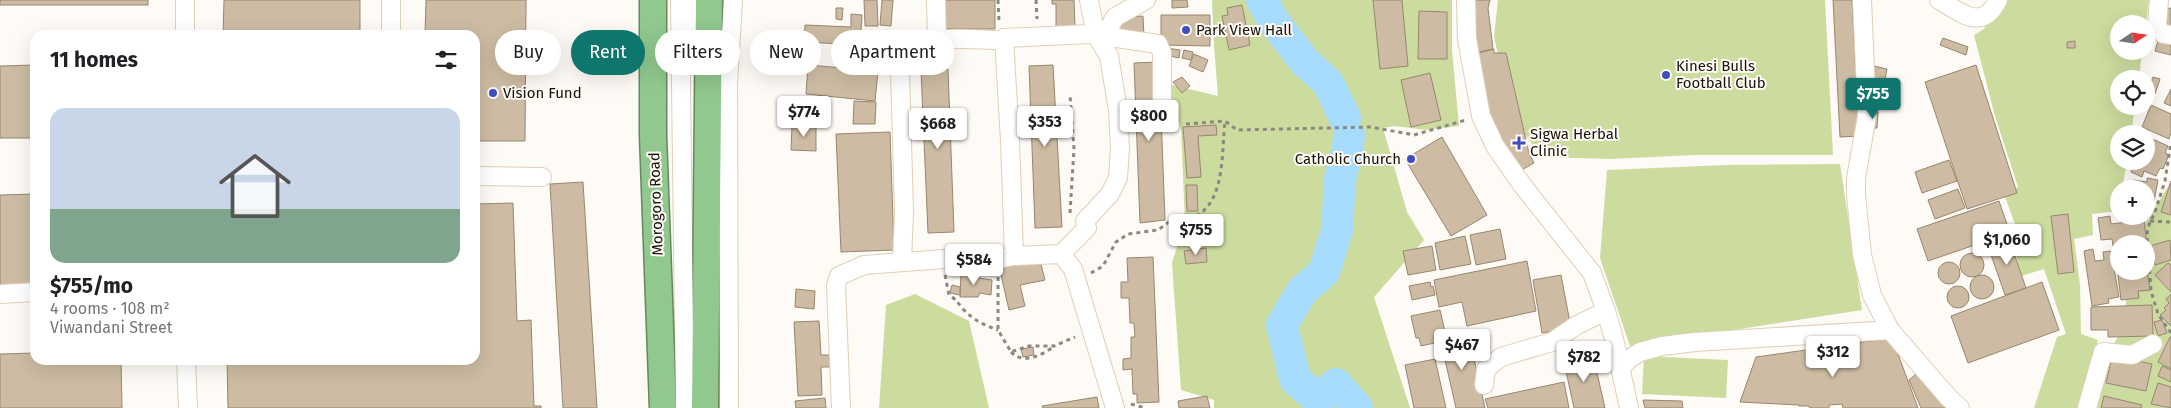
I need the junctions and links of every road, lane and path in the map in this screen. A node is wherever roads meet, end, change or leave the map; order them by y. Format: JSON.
{"nodes":[{"id":1,"x":185,"y":0,"type":"edge"},
{"id":2,"x":391,"y":0,"type":"edge"},
{"id":3,"x":653,"y":0,"type":"edge"},
{"id":4,"x":680,"y":0,"type":"edge"},
{"id":5,"x":692,"y":0,"type":"edge"},
{"id":6,"x":709,"y":0,"type":"edge"},
{"id":7,"x":733,"y":0,"type":"edge"},
{"id":8,"x":936,"y":0,"type":"edge"},
{"id":9,"x":1089,"y":0,"type":"edge"},
{"id":10,"x":1146,"y":0,"type":"edge"},
{"id":11,"x":1466,"y":0,"type":"edge"},
{"id":12,"x":1862,"y":0,"type":"edge"},
{"id":13,"x":1939,"y":0,"type":"edge"},
{"id":14,"x":1998,"y":0,"type":"edge"},
{"id":15,"x":2159,"y":0,"type":"edge"},
{"id":16,"x":185,"y":30,"type":"edge"},
{"id":17,"x":391,"y":30,"type":"edge"},
{"id":18,"x":937,"y":30,"type":"edge"},
{"id":19,"x":2171,"y":35,"type":"edge"},
{"id":20,"x":1101,"y":36,"type":"junction"},
{"id":21,"x":1004,"y":38,"type":"junction"},
{"id":22,"x":954,"y":40,"type":"edge"},
{"id":23,"x":901,"y":75,"type":"edge"},
{"id":24,"x":1070,"y":95,"type":"dead end"},
{"id":25,"x":1481,"y":116,"type":"junction"},
{"id":26,"x":1170,"y":119,"type":"joint"},
{"id":27,"x":1225,"y":121,"type":"junction"},
{"id":28,"x":2171,"y":142,"type":"edge"},
{"id":29,"x":717,"y":166,"type":"junction"},
{"id":30,"x":480,"y":176,"type":"edge"},
{"id":31,"x":542,"y":177,"type":"dead end"},
{"id":32,"x":2155,"y":212,"type":"edge"},
{"id":33,"x":2155,"y":221,"type":"edge"},
{"id":34,"x":2171,"y":222,"type":"edge"},
{"id":35,"x":2150,"y":225,"type":"edge"},
{"id":36,"x":1087,"y":228,"type":"junction"},
{"id":37,"x":1061,"y":254,"type":"junction"},
{"id":38,"x":1006,"y":257,"type":"junction"},
{"id":39,"x":944,"y":259,"type":"junction"},
{"id":40,"x":902,"y":262,"type":"junction"},
{"id":41,"x":1073,"y":269,"type":"junction"},
{"id":42,"x":30,"y":292,"type":"edge"},
{"id":43,"x":0,"y":294,"type":"edge"},
{"id":44,"x":1606,"y":311,"type":"junction"},
{"id":45,"x":998,"y":330,"type":"junction"},
{"id":46,"x":1092,"y":330,"type":"junction"},
{"id":47,"x":1890,"y":330,"type":"junction"},
{"id":48,"x":2171,"y":333,"type":"edge"},
{"id":49,"x":2153,"y":344,"type":"dead end"},
{"id":50,"x":1054,"y":346,"type":"junction"},
{"id":51,"x":1011,"y":352,"type":"junction"},
{"id":52,"x":186,"y":365,"type":"edge"},
{"id":53,"x":1621,"y":368,"type":"junction"},
{"id":54,"x":1484,"y":385,"type":"dead end"},
{"id":55,"x":188,"y":408,"type":"edge"},
{"id":56,"x":663,"y":408,"type":"edge"},
{"id":57,"x":684,"y":408,"type":"edge"},
{"id":58,"x":695,"y":408,"type":"edge"},
{"id":59,"x":705,"y":408,"type":"edge"},
{"id":60,"x":730,"y":408,"type":"edge"},
{"id":61,"x":842,"y":408,"type":"edge"},
{"id":62,"x":1114,"y":408,"type":"edge"},
{"id":63,"x":1630,"y":408,"type":"edge"},
{"id":64,"x":1960,"y":408,"type":"edge"},
{"id":65,"x":2087,"y":408,"type":"edge"}],
"edges":[{"from":1,"to":16,"type":"street"},
{"from":2,"to":17,"type":"street"},
{"from":3,"to":56,"type":"highway","name":"Morogoro Road"},
{"from":4,"to":57,"type":"street","name":"Morogoro Road"},
{"from":5,"to":58,"type":"street"},
{"from":6,"to":29,"type":"highway"},
{"from":7,"to":29,"type":"street"},
{"from":8,"to":18,"type":"street"},
{"from":9,"to":20,"type":"street"},
{"from":10,"to":20,"type":"street"},
{"from":11,"to":25,"type":"street"},
{"from":12,"to":47,"type":"street"},
{"from":13,"to":14,"type":"street"},
{"from":15,"to":19,"type":"street"},
{"from":20,"to":21,"type":"street"},
{"from":20,"to":26,"type":"street"},
{"from":20,"to":36,"type":"street"},
{"from":21,"to":22,"type":"street"},
{"from":21,"to":38,"type":"street"},
{"from":23,"to":40,"type":"street"},
{"from":24,"to":36,"type":"path"},
{"from":25,"to":27,"type":"path"},
{"from":25,"to":44,"type":"street"},
{"from":26,"to":27,"type":"path"},
{"from":27,"to":41,"type":"path"},
{"from":28,"to":32,"type":"path"},
{"from":29,"to":59,"type":"highway"},
{"from":29,"to":60,"type":"street"},
{"from":30,"to":31,"type":"street"},
{"from":33,"to":34,"type":"path"},
{"from":35,"to":48,"type":"path"},
{"from":36,"to":37,"type":"street"},
{"from":37,"to":38,"type":"street"},
{"from":37,"to":41,"type":"street"},
{"from":38,"to":39,"type":"street"},
{"from":38,"to":45,"type":"path"},
{"from":39,"to":40,"type":"street"},
{"from":39,"to":45,"type":"path"},
{"from":40,"to":61,"type":"street"},
{"from":41,"to":46,"type":"street"},
{"from":42,"to":43,"type":"street"},
{"from":44,"to":53,"type":"street"},
{"from":44,"to":54,"type":"street"},
{"from":45,"to":51,"type":"path"},
{"from":46,"to":50,"type":"path"},
{"from":46,"to":62,"type":"street"},
{"from":47,"to":53,"type":"street"},
{"from":47,"to":64,"type":"street"},
{"from":49,"to":65,"type":"street"},
{"from":50,"to":51,"type":"path"},
{"from":50,"to":51,"type":"path"},
{"from":52,"to":55,"type":"street"},
{"from":53,"to":63,"type":"street"}]}
